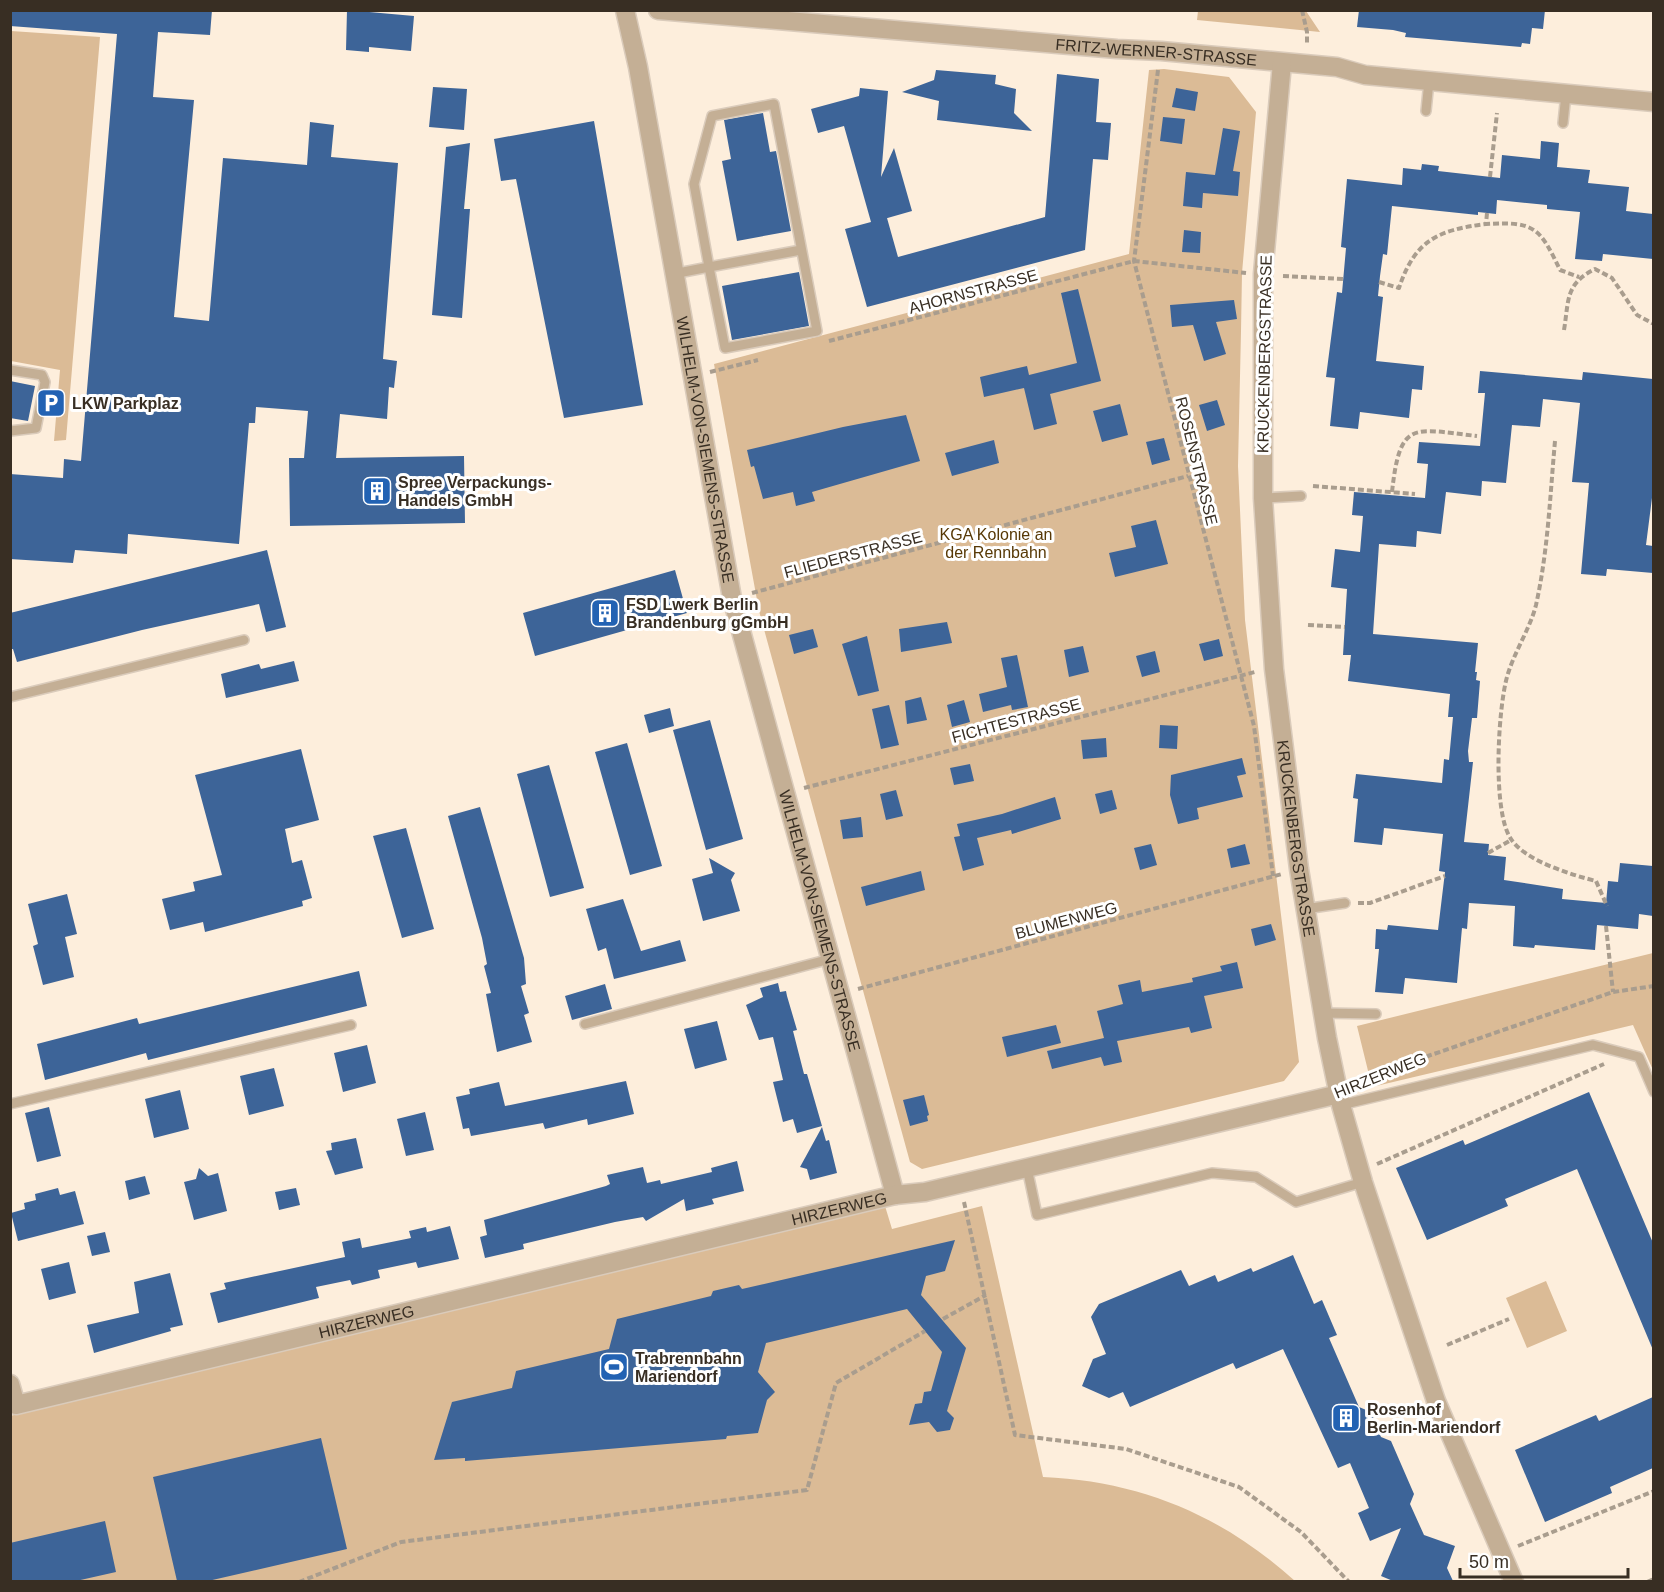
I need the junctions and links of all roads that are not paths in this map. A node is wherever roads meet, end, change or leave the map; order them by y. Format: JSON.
{"nodes":[{"id":1,"x":625,"y":10,"type":"edge"},
{"id":2,"x":658,"y":10,"type":"edge"},
{"id":3,"x":1282,"y":63,"type":"junction"},
{"id":4,"x":1429,"y":81,"type":"junction"},
{"id":5,"x":1566,"y":94,"type":"junction"},
{"id":6,"x":1653,"y":102,"type":"edge"},
{"id":7,"x":1426,"y":111,"type":"dead end"},
{"id":8,"x":1563,"y":123,"type":"dead end"},
{"id":9,"x":801,"y":250,"type":"junction"},
{"id":10,"x":709,"y":267,"type":"junction"},
{"id":11,"x":673,"y":274,"type":"junction"},
{"id":12,"x":10,"y":370,"type":"edge"},
{"id":13,"x":10,"y":431,"type":"edge"},
{"id":14,"x":1301,"y":496,"type":"dead end"},
{"id":15,"x":1263,"y":498,"type":"junction"},
{"id":16,"x":244,"y":640,"type":"dead end"},
{"id":17,"x":10,"y":697,"type":"edge"},
{"id":18,"x":1345,"y":903,"type":"road end"},
{"id":19,"x":1305,"y":909,"type":"junction"},
{"id":20,"x":830,"y":959,"type":"junction"},
{"id":21,"x":1322,"y":1013,"type":"junction"},
{"id":22,"x":1376,"y":1014,"type":"dead end"},
{"id":23,"x":585,"y":1024,"type":"dead end"},
{"id":24,"x":351,"y":1025,"type":"dead end"},
{"id":25,"x":1653,"y":1092,"type":"edge"},
{"id":26,"x":1340,"y":1100,"type":"junction"},
{"id":27,"x":10,"y":1104,"type":"edge"},
{"id":28,"x":1027,"y":1168,"type":"junction"},
{"id":29,"x":1361,"y":1176,"type":"junction"},
{"id":30,"x":895,"y":1195,"type":"junction"},
{"id":31,"x":10,"y":1384,"type":"edge"},
{"id":32,"x":1514,"y":1581,"type":"edge"}],
"edges":[{"from":1,"to":11,"type":"street","name":"WILHELM-VON-SIEMENS-STRASSE"},
{"from":2,"to":3,"type":"street","name":"FRITZ-WERNER-STRASSE"},
{"from":3,"to":4,"type":"street","name":"FRITZ-WERNER-STRASSE"},
{"from":3,"to":15,"type":"street","name":"KRUCKENBERGSTRASSE"},
{"from":4,"to":5,"type":"street","name":"FRITZ-WERNER-STRASSE"},
{"from":4,"to":7,"type":"lane"},
{"from":5,"to":6,"type":"street","name":"FRITZ-WERNER-STRASSE"},
{"from":5,"to":8,"type":"lane"},
{"from":9,"to":10,"type":"lane"},
{"from":9,"to":10,"type":"lane"},
{"from":9,"to":10,"type":"lane"},
{"from":10,"to":11,"type":"lane"},
{"from":11,"to":20,"type":"street","name":"WILHELM-VON-SIEMENS-STRASSE"},
{"from":12,"to":13,"type":"lane"},
{"from":14,"to":15,"type":"lane"},
{"from":15,"to":19,"type":"street","name":"KRUCKENBERGSTRASSE"},
{"from":16,"to":17,"type":"lane"},
{"from":18,"to":19,"type":"lane"},
{"from":19,"to":21,"type":"street","name":"KRUCKENBERGSTRASSE"},
{"from":20,"to":23,"type":"lane"},
{"from":20,"to":30,"type":"street","name":"WILHELM-VON-SIEMENS-STRASSE"},
{"from":21,"to":22,"type":"lane"},
{"from":21,"to":26,"type":"street","name":"KRUCKENBERGSTRASSE"},
{"from":24,"to":27,"type":"lane"},
{"from":25,"to":26,"type":"lane"},
{"from":26,"to":28,"type":"street","name":"HIRZERWEG"},
{"from":26,"to":29,"type":"street","name":"KRUCKENBERGSTRASSE"},
{"from":28,"to":29,"type":"lane"},
{"from":28,"to":30,"type":"street","name":"HIRZERWEG"},
{"from":29,"to":32,"type":"street","name":"KRUCKENBERGSTRASSE"},
{"from":30,"to":31,"type":"street","name":"HIRZERWEG"}]}
